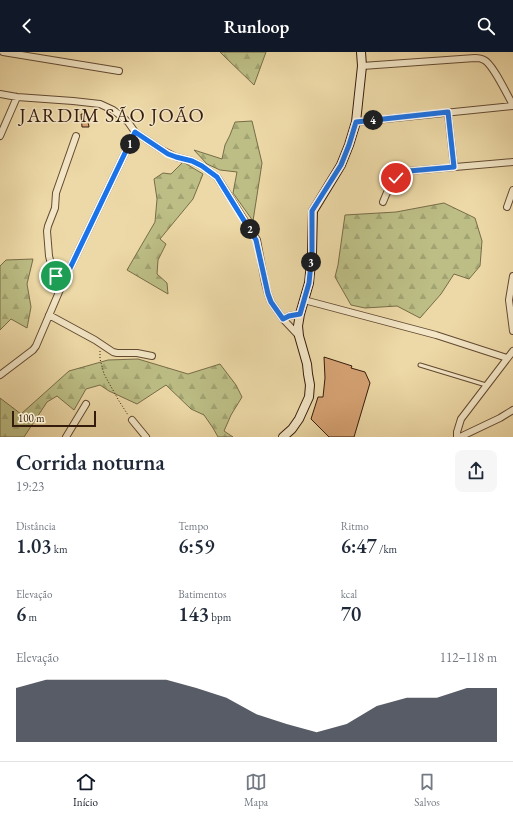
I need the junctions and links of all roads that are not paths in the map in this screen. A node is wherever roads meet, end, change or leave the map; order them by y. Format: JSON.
{"nodes":[{"id":1,"x":3,"y":52,"type":"edge"},
{"id":2,"x":8,"y":52,"type":"edge"},
{"id":3,"x":361,"y":52,"type":"edge"},
{"id":4,"x":362,"y":66,"type":"junction"},
{"id":5,"x":119,"y":71,"type":"dead end"},
{"id":6,"x":0,"y":94,"type":"edge"},
{"id":7,"x":16,"y":97,"type":"junction"},
{"id":8,"x":513,"y":105,"type":"edge"},
{"id":9,"x":448,"y":112,"type":"junction"},
{"id":10,"x":356,"y":122,"type":"junction"},
{"id":11,"x":135,"y":132,"type":"junction"},
{"id":12,"x":0,"y":136,"type":"edge"},
{"id":13,"x":76,"y":136,"type":"dead end"},
{"id":14,"x":513,"y":162,"type":"edge"},
{"id":15,"x":454,"y":167,"type":"junction"},
{"id":16,"x":513,"y":190,"type":"edge"},
{"id":17,"x":383,"y":202,"type":"dead end"},
{"id":18,"x":507,"y":207,"type":"dead end"},
{"id":19,"x":513,"y":276,"type":"edge"},
{"id":20,"x":62,"y":285,"type":"junction"},
{"id":21,"x":304,"y":300,"type":"junction"},
{"id":22,"x":300,"y":314,"type":"junction"},
{"id":23,"x":49,"y":315,"type":"junction"},
{"id":24,"x":283,"y":319,"type":"junction"},
{"id":25,"x":513,"y":331,"type":"edge"},
{"id":26,"x":299,"y":336,"type":"junction"},
{"id":27,"x":513,"y":351,"type":"edge"},
{"id":28,"x":152,"y":356,"type":"dead end"},
{"id":29,"x":507,"y":358,"type":"junction"},
{"id":30,"x":420,"y":365,"type":"dead end"},
{"id":31,"x":0,"y":375,"type":"edge"},
{"id":32,"x":486,"y":385,"type":"junction"},
{"id":33,"x":86,"y":404,"type":"dead end"},
{"id":34,"x":513,"y":410,"type":"edge"},
{"id":35,"x":132,"y":420,"type":"road end"},
{"id":36,"x":66,"y":437,"type":"edge"},
{"id":37,"x":146,"y":437,"type":"edge"},
{"id":38,"x":283,"y":437,"type":"edge"},
{"id":39,"x":459,"y":437,"type":"edge"}],
"edges":[{"from":1,"to":2,"type":"street"},
{"from":2,"to":5,"type":"street"},
{"from":3,"to":4,"type":"street"},
{"from":4,"to":8,"type":"street"},
{"from":4,"to":10,"type":"street"},
{"from":6,"to":7,"type":"street"},
{"from":7,"to":11,"type":"street"},
{"from":7,"to":12,"type":"street"},
{"from":8,"to":9,"type":"street"},
{"from":9,"to":10,"type":"street"},
{"from":9,"to":15,"type":"street"},
{"from":10,"to":21,"type":"street"},
{"from":11,"to":20,"type":"street"},
{"from":11,"to":24,"type":"street"},
{"from":13,"to":20,"type":"street"},
{"from":14,"to":15,"type":"street"},
{"from":15,"to":17,"type":"street"},
{"from":16,"to":18,"type":"street"},
{"from":19,"to":25,"type":"street"},
{"from":20,"to":23,"type":"street"},
{"from":21,"to":22,"type":"street"},
{"from":21,"to":29,"type":"street"},
{"from":22,"to":24,"type":"street"},
{"from":22,"to":26,"type":"street"},
{"from":23,"to":28,"type":"street"},
{"from":23,"to":31,"type":"street"},
{"from":24,"to":26,"type":"street"},
{"from":26,"to":38,"type":"street"},
{"from":27,"to":29,"type":"street"},
{"from":29,"to":32,"type":"street"},
{"from":30,"to":32,"type":"lane"},
{"from":32,"to":39,"type":"street"},
{"from":33,"to":36,"type":"street"},
{"from":34,"to":39,"type":"street"},
{"from":35,"to":37,"type":"street"}]}
